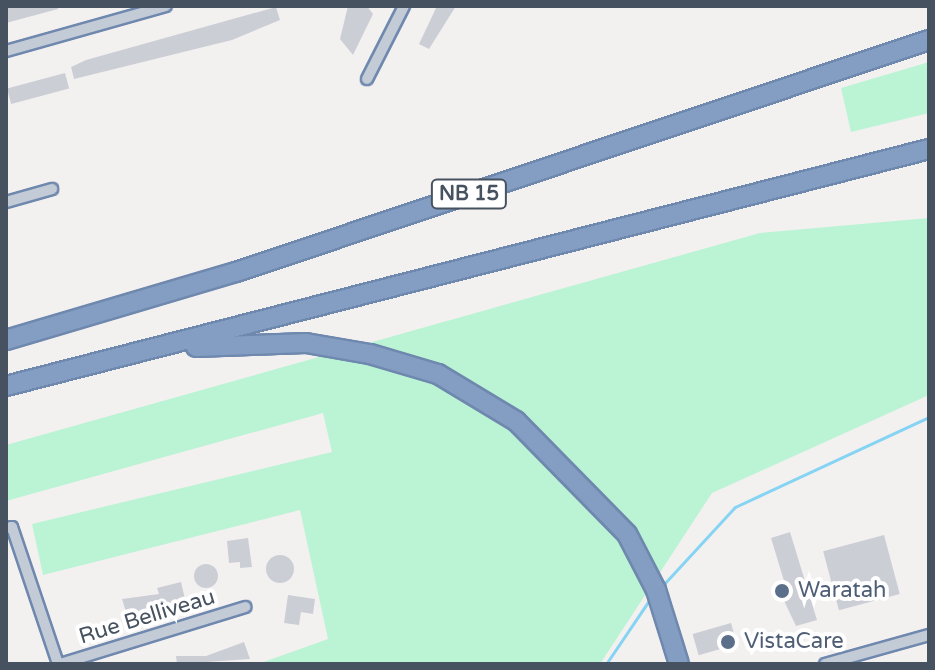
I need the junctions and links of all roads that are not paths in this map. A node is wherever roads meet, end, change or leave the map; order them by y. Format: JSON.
{"nodes":[{"id":1,"x":166,"y":6,"type":"edge"},
{"id":2,"x":404,"y":6,"type":"edge"},
{"id":3,"x":929,"y":40,"type":"edge"},
{"id":4,"x":6,"y":51,"type":"edge"},
{"id":5,"x":367,"y":79,"type":"dead end"},
{"id":6,"x":929,"y":149,"type":"edge"},
{"id":7,"x":52,"y":189,"type":"dead end"},
{"id":8,"x":6,"y":202,"type":"edge"},
{"id":9,"x":6,"y":340,"type":"edge"},
{"id":10,"x":137,"y":353,"type":"junction"},
{"id":11,"x":6,"y":386,"type":"edge"},
{"id":12,"x":6,"y":528,"type":"edge"},
{"id":13,"x":245,"y":607,"type":"dead end"},
{"id":14,"x":929,"y":635,"type":"edge"},
{"id":15,"x":59,"y":664,"type":"edge"},
{"id":16,"x":679,"y":664,"type":"edge"},
{"id":17,"x":825,"y":664,"type":"edge"}],
"edges":[{"from":1,"to":4,"type":"street"},
{"from":2,"to":5,"type":"street"},
{"from":3,"to":9,"type":"highway","number":"NB 15"},
{"from":6,"to":10,"type":"highway"},
{"from":7,"to":8,"type":"street"},
{"from":10,"to":11,"type":"highway"},
{"from":10,"to":16,"type":"highway"},
{"from":12,"to":15,"type":"street"},
{"from":13,"to":15,"type":"street","name":"Rue Belliveau"},
{"from":14,"to":17,"type":"street"}]}
